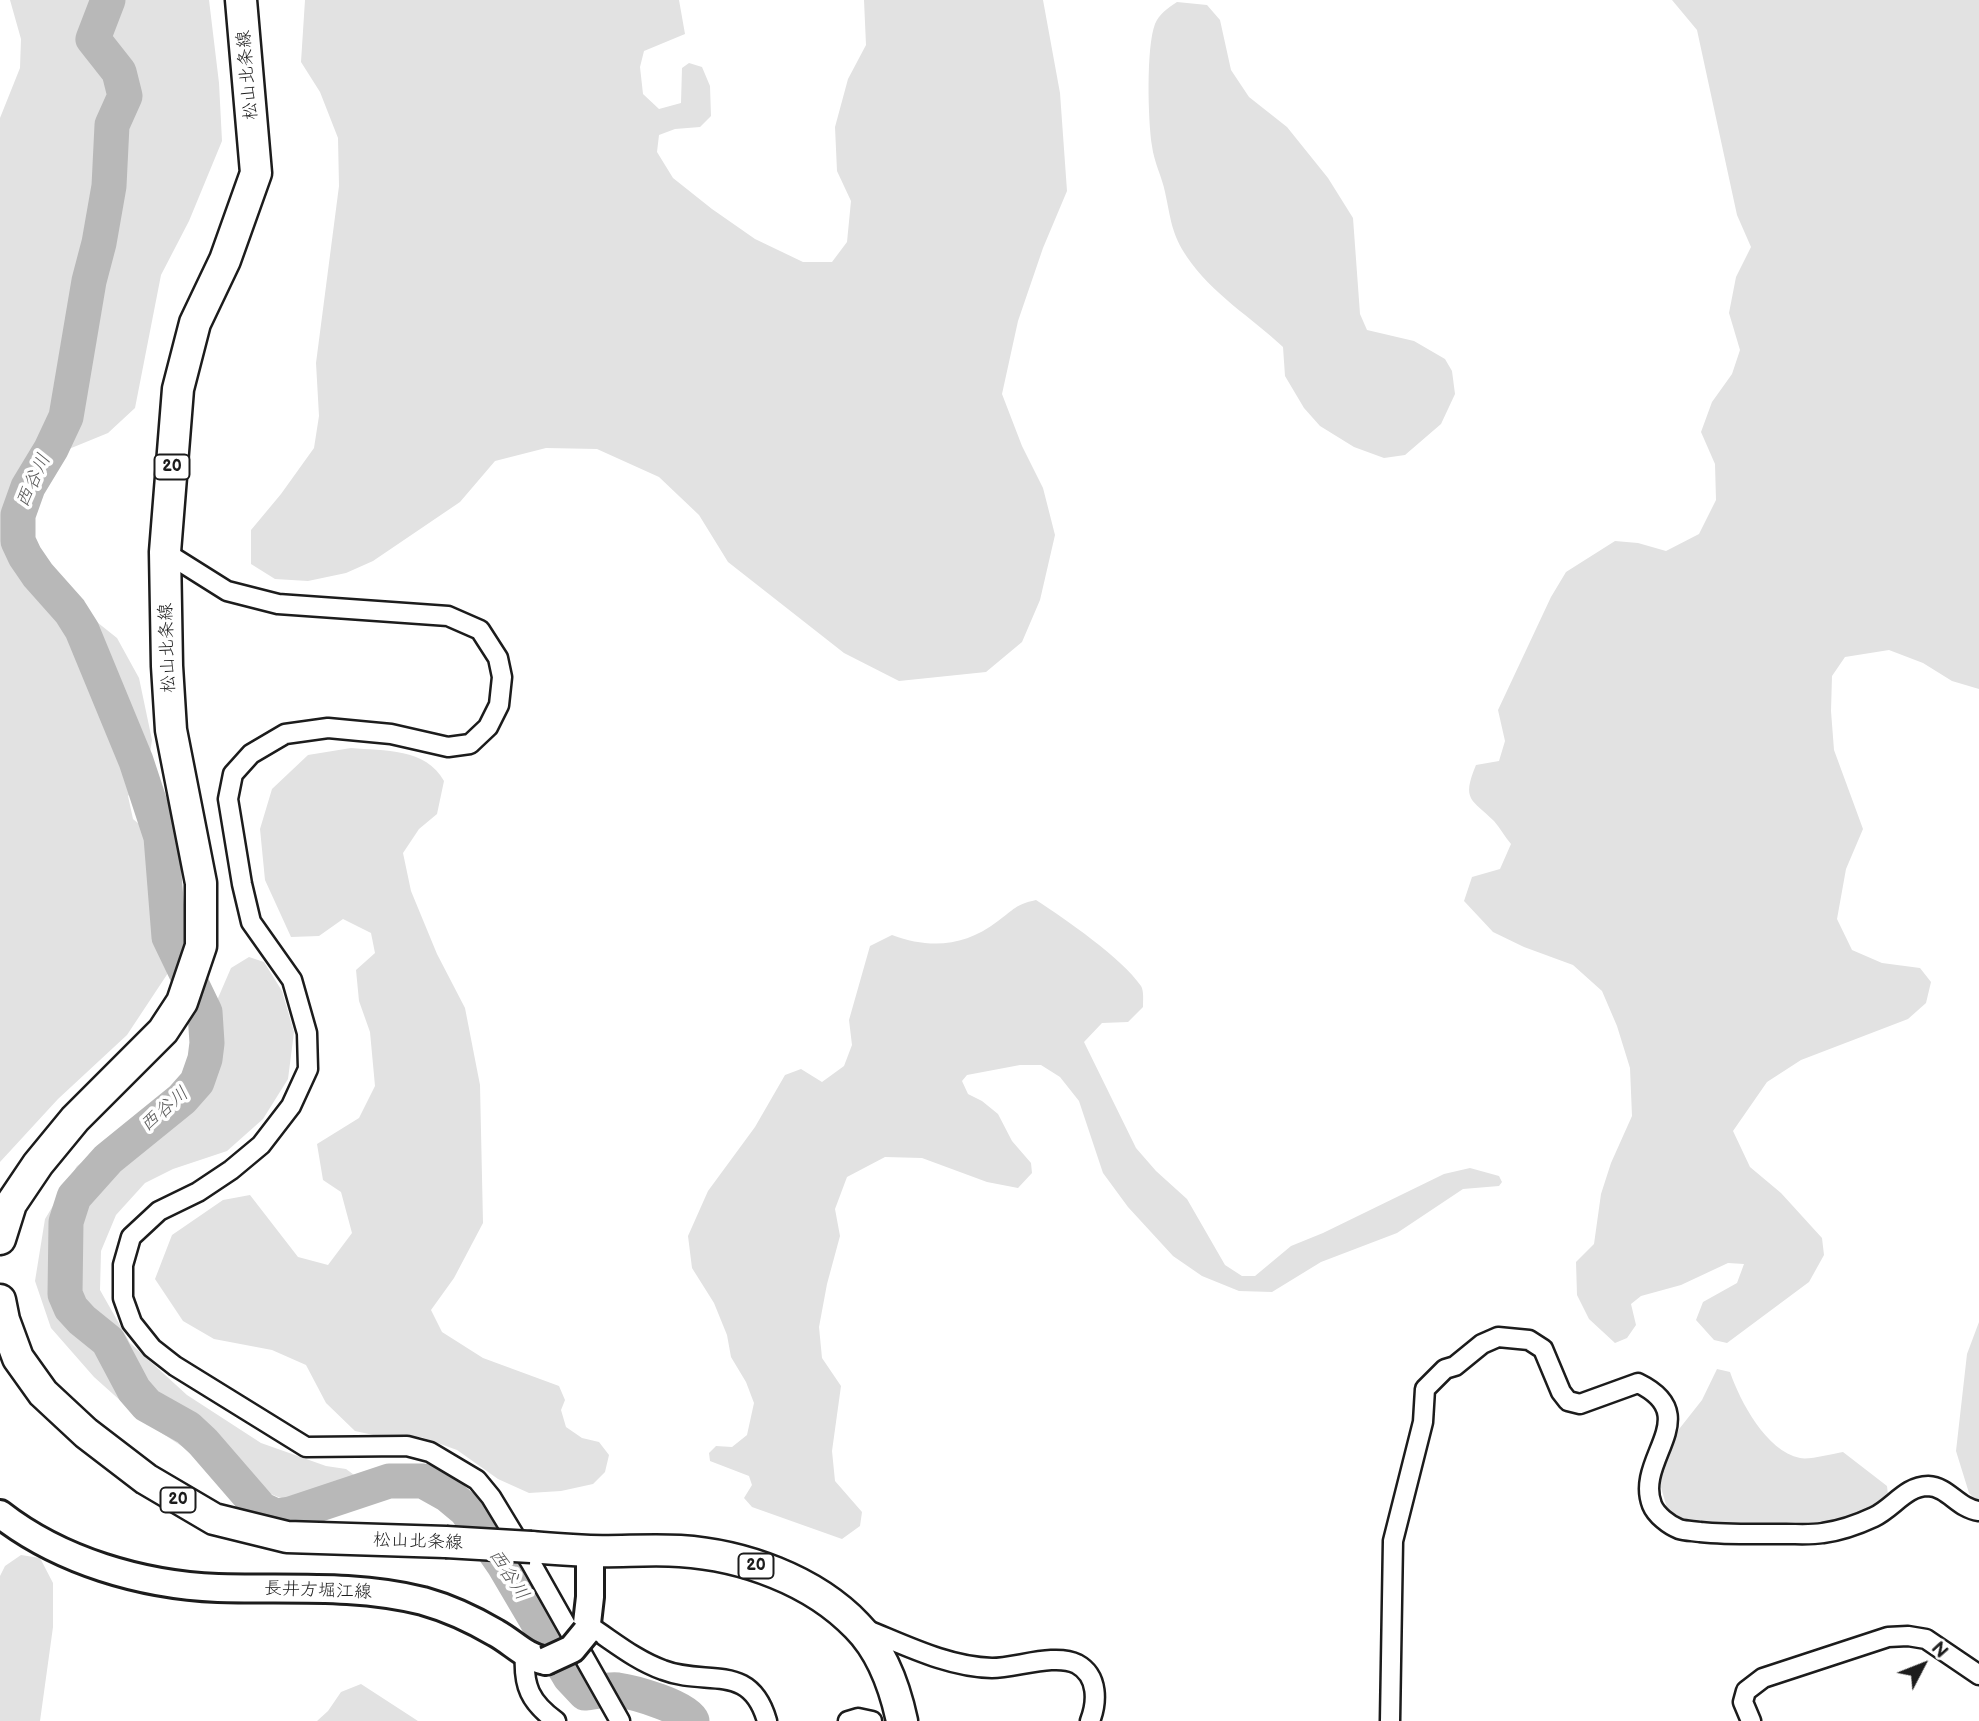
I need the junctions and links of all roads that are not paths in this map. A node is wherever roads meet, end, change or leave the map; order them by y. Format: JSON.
{"nodes":[{"id":1,"x":241,"y":0,"type":"edge"},
{"id":2,"x":165,"y":552,"type":"junction"},
{"id":3,"x":0,"y":1239,"type":"edge"},
{"id":4,"x":0,"y":1300,"type":"edge"},
{"id":5,"x":1979,"y":1511,"type":"edge"},
{"id":6,"x":0,"y":1514,"type":"edge"},
{"id":7,"x":590,"y":1551,"type":"junction"},
{"id":8,"x":859,"y":1627,"type":"junction"},
{"id":9,"x":587,"y":1628,"type":"junction"},
{"id":10,"x":536,"y":1658,"type":"junction"},
{"id":11,"x":1979,"y":1675,"type":"edge"},
{"id":12,"x":616,"y":1713,"type":"edge"},
{"id":13,"x":556,"y":1721,"type":"edge"},
{"id":14,"x":767,"y":1721,"type":"edge"},
{"id":15,"x":848,"y":1721,"type":"edge"},
{"id":16,"x":872,"y":1721,"type":"edge"},
{"id":17,"x":902,"y":1721,"type":"edge"},
{"id":18,"x":1090,"y":1721,"type":"edge"},
{"id":19,"x":1390,"y":1721,"type":"edge"},
{"id":20,"x":1751,"y":1721,"type":"edge"}],
"edges":[{"from":1,"to":2,"type":"main road","name":"松山北条線","number":"20"},
{"from":2,"to":3,"type":"main road","name":"松山北条線","number":"20"},
{"from":2,"to":12,"type":"street"},
{"from":4,"to":7,"type":"main road","name":"松山北条線","number":"20","bridge":true},
{"from":5,"to":19,"type":"street"},
{"from":6,"to":10,"type":"main road","name":"長井方堀江線"},
{"from":7,"to":8,"type":"main road","name":"松山北条線","number":"20"},
{"from":7,"to":9,"type":"main road"},
{"from":8,"to":17,"type":"main road","name":"松山北条線","number":"20"},
{"from":8,"to":18,"type":"street"},
{"from":9,"to":10,"type":"main road","bridge":true},
{"from":9,"to":14,"type":"street"},
{"from":10,"to":13,"type":"street"},
{"from":11,"to":20,"type":"street"},
{"from":15,"to":16,"type":"street"}]}
